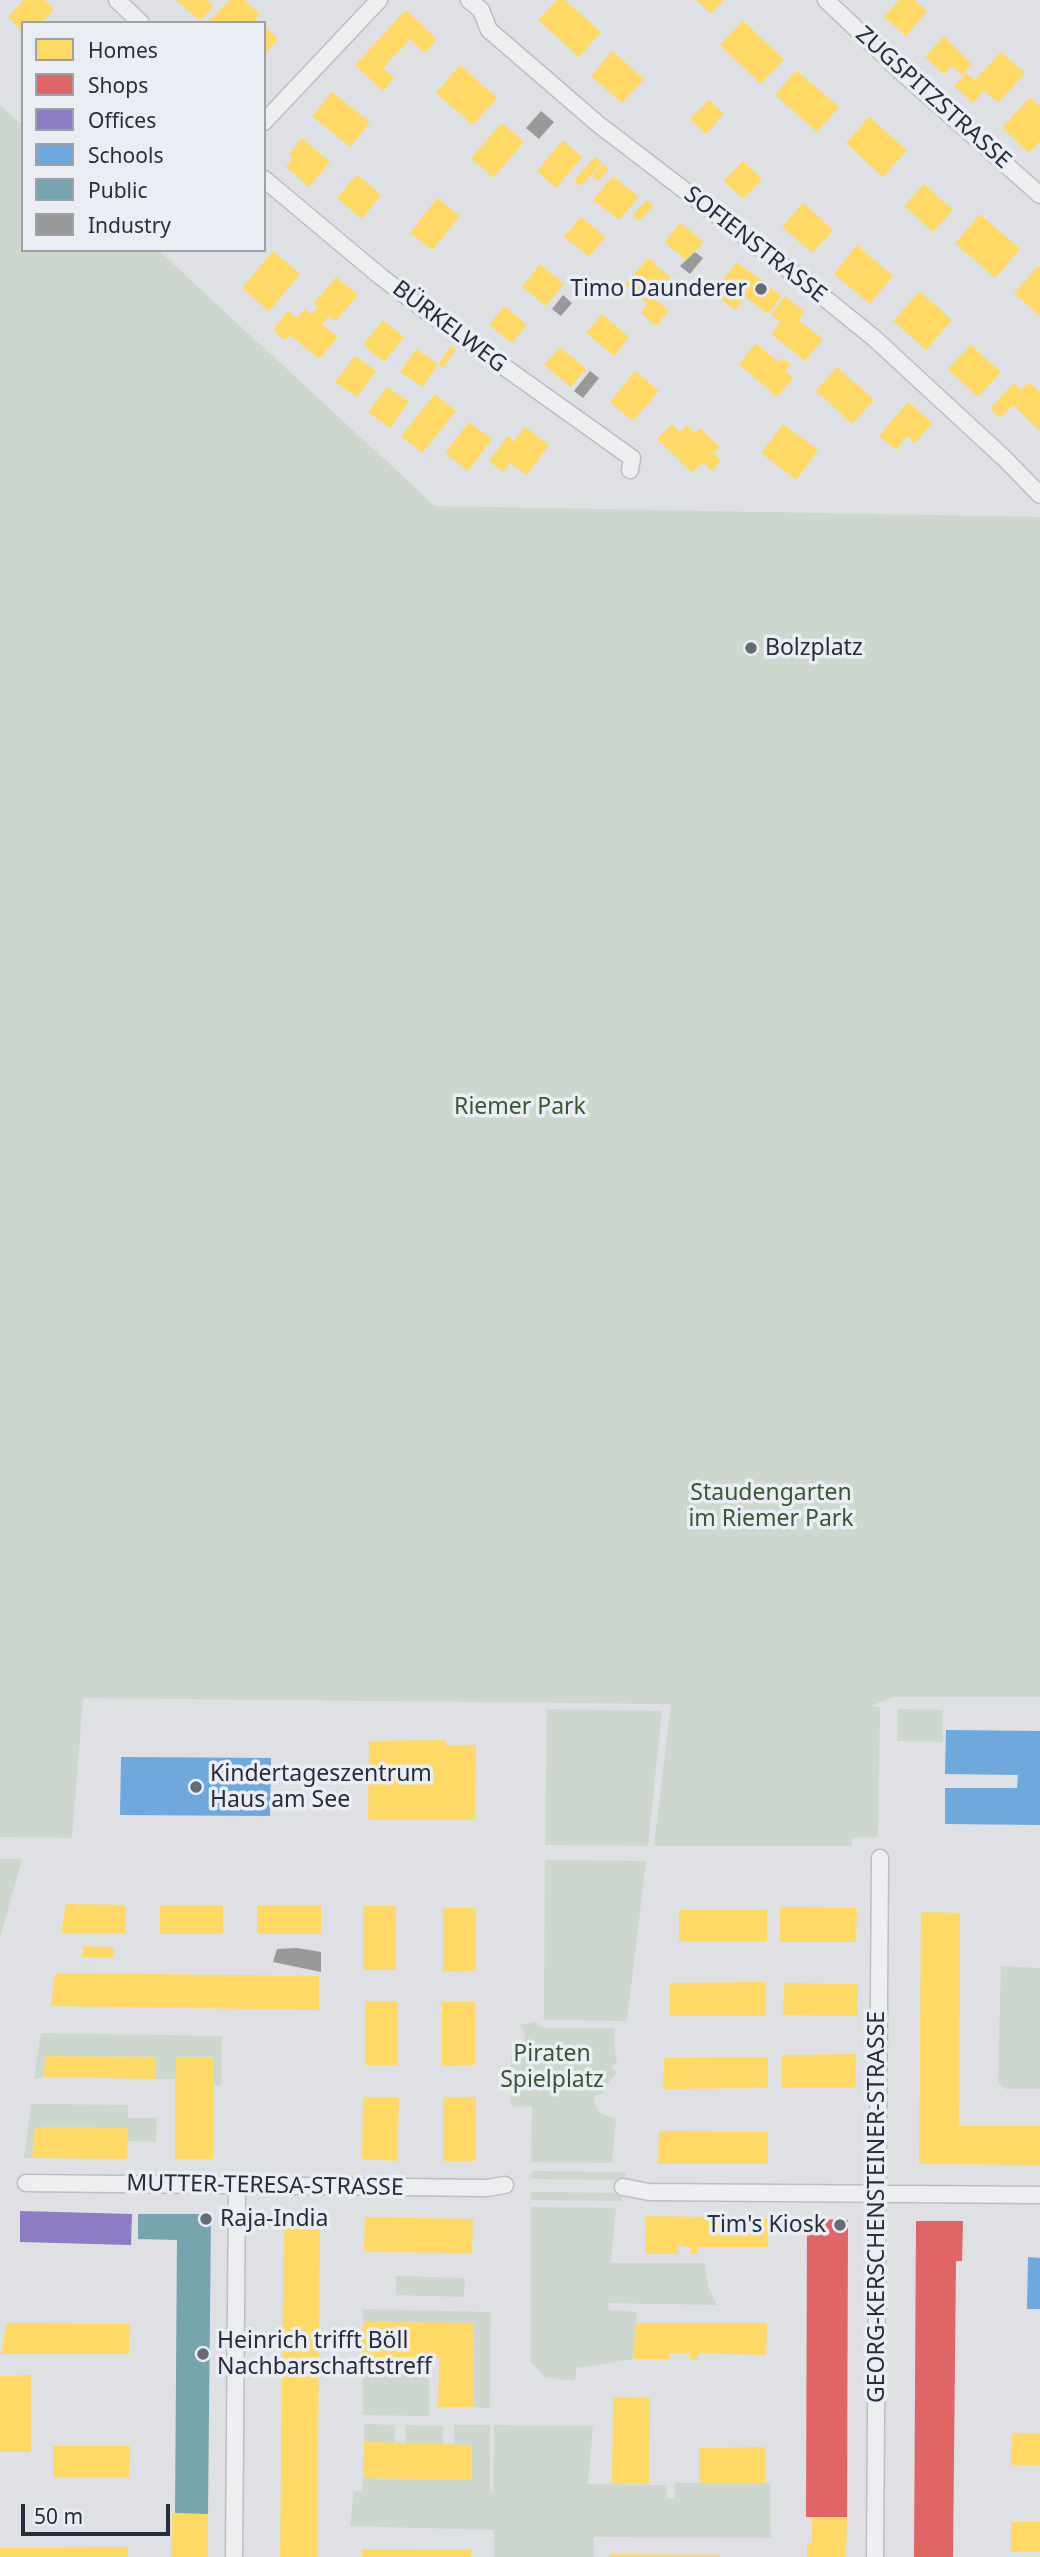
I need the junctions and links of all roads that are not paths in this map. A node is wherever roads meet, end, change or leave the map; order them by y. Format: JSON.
{"nodes":[{"id":1,"x":117,"y":0,"type":"edge"},
{"id":2,"x":379,"y":0,"type":"edge"},
{"id":3,"x":469,"y":0,"type":"edge"},
{"id":4,"x":826,"y":0,"type":"edge"},
{"id":5,"x":139,"y":21,"type":"edge"},
{"id":6,"x":266,"y":120,"type":"edge"},
{"id":7,"x":266,"y":181,"type":"edge"},
{"id":8,"x":1040,"y":195,"type":"edge"},
{"id":9,"x":630,"y":470,"type":"dead end"},
{"id":10,"x":1040,"y":495,"type":"edge"},
{"id":11,"x":880,"y":1858,"type":"dead end"},
{"id":12,"x":26,"y":2183,"type":"dead end"},
{"id":13,"x":505,"y":2185,"type":"dead end"},
{"id":14,"x":237,"y":2186,"type":"junction"},
{"id":15,"x":623,"y":2187,"type":"dead end"},
{"id":16,"x":878,"y":2193,"type":"junction"},
{"id":17,"x":1040,"y":2195,"type":"edge"},
{"id":18,"x":234,"y":2557,"type":"edge"},
{"id":19,"x":875,"y":2557,"type":"edge"}],
"edges":[{"from":1,"to":5,"type":"street"},
{"from":2,"to":6,"type":"street"},
{"from":3,"to":10,"type":"street","name":"SOFIENSTRASSE"},
{"from":4,"to":8,"type":"street","name":"ZUGSPITZSTRASSE"},
{"from":7,"to":9,"type":"street","name":"BÜRKELWEG"},
{"from":11,"to":16,"type":"street","name":"GEORG-KERSCHENSTEINER-STRASSE"},
{"from":12,"to":14,"type":"street","name":"MUTTER-TERESA-STRASSE"},
{"from":13,"to":14,"type":"street","name":"MUTTER-TERESA-STRASSE"},
{"from":14,"to":18,"type":"street"},
{"from":15,"to":16,"type":"street"},
{"from":16,"to":17,"type":"street"},
{"from":16,"to":19,"type":"street","name":"GEORG-KERSCHENSTEINER-STRASSE"}]}
